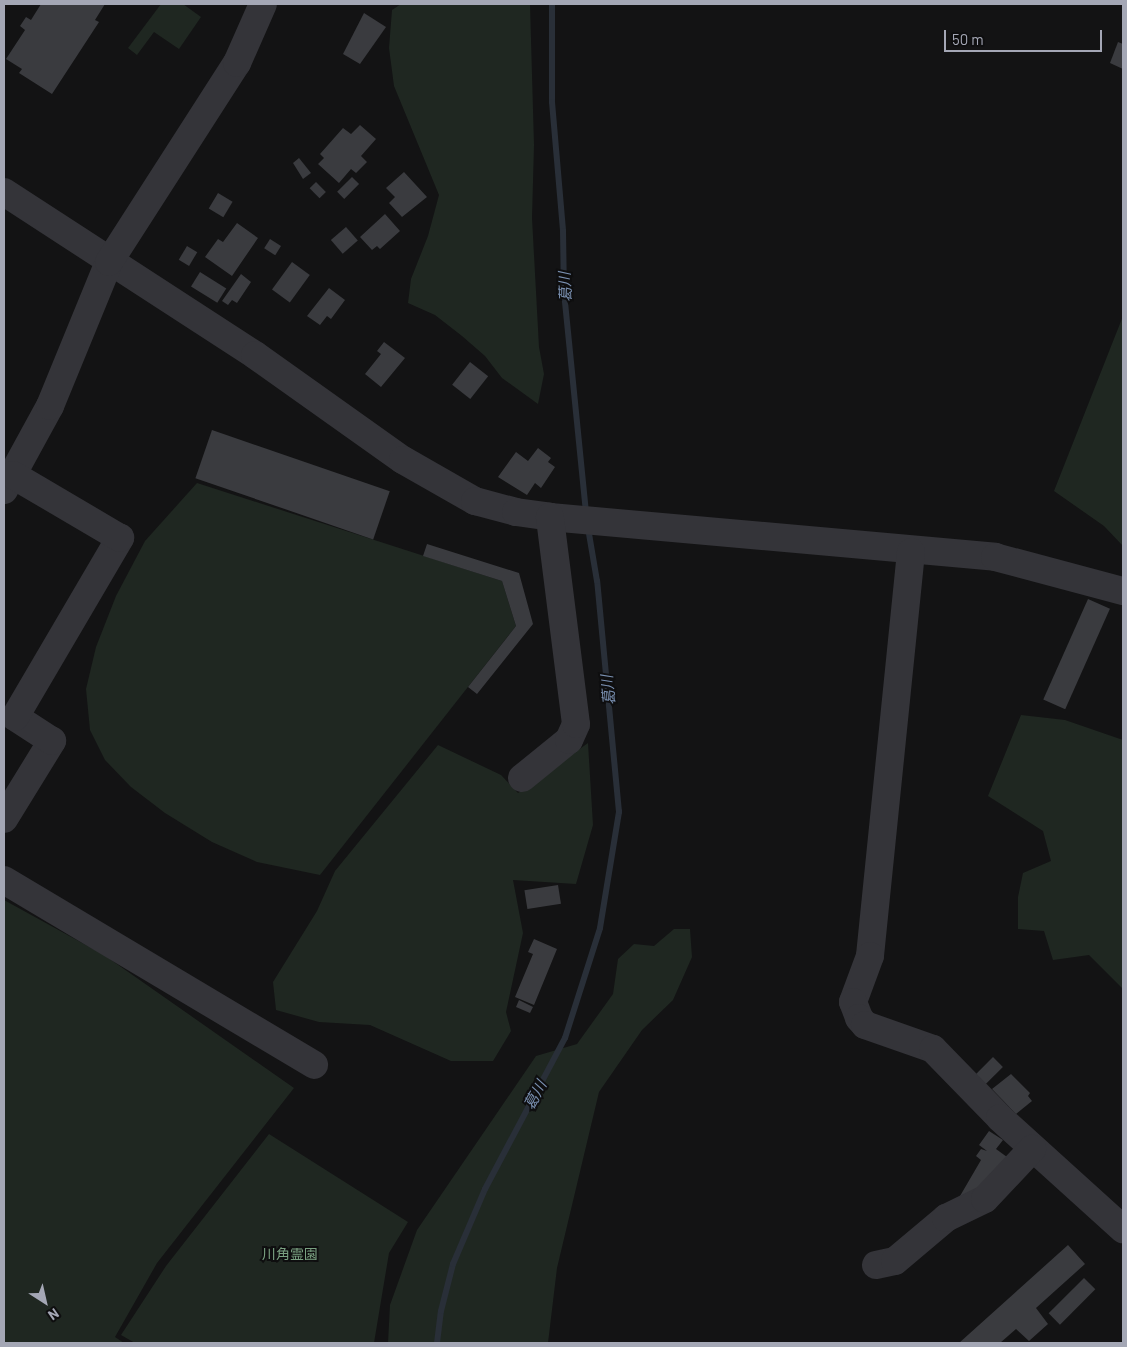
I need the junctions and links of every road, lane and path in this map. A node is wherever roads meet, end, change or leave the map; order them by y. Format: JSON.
{"nodes":[{"id":1,"x":263,"y":4,"type":"edge"},
{"id":2,"x":4,"y":192,"type":"edge"},
{"id":3,"x":109,"y":262,"type":"junction"},
{"id":4,"x":9,"y":483,"type":"edge"},
{"id":5,"x":556,"y":518,"type":"junction"},
{"id":6,"x":911,"y":552,"type":"junction"},
{"id":7,"x":1123,"y":591,"type":"edge"},
{"id":8,"x":522,"y":778,"type":"dead end"},
{"id":9,"x":4,"y":820,"type":"edge"},
{"id":10,"x":4,"y":880,"type":"edge"},
{"id":11,"x":314,"y":1065,"type":"dead end"},
{"id":12,"x":1032,"y":1149,"type":"junction"},
{"id":13,"x":1123,"y":1229,"type":"edge"},
{"id":14,"x":876,"y":1265,"type":"dead end"}],
"edges":[{"from":1,"to":3,"type":"street"},
{"from":2,"to":3,"type":"street"},
{"from":3,"to":4,"type":"street"},
{"from":3,"to":5,"type":"street"},
{"from":4,"to":9,"type":"street"},
{"from":5,"to":6,"type":"street"},
{"from":5,"to":8,"type":"street"},
{"from":6,"to":7,"type":"street"},
{"from":6,"to":12,"type":"street"},
{"from":10,"to":11,"type":"street"},
{"from":12,"to":13,"type":"street"},
{"from":12,"to":14,"type":"street"}]}
